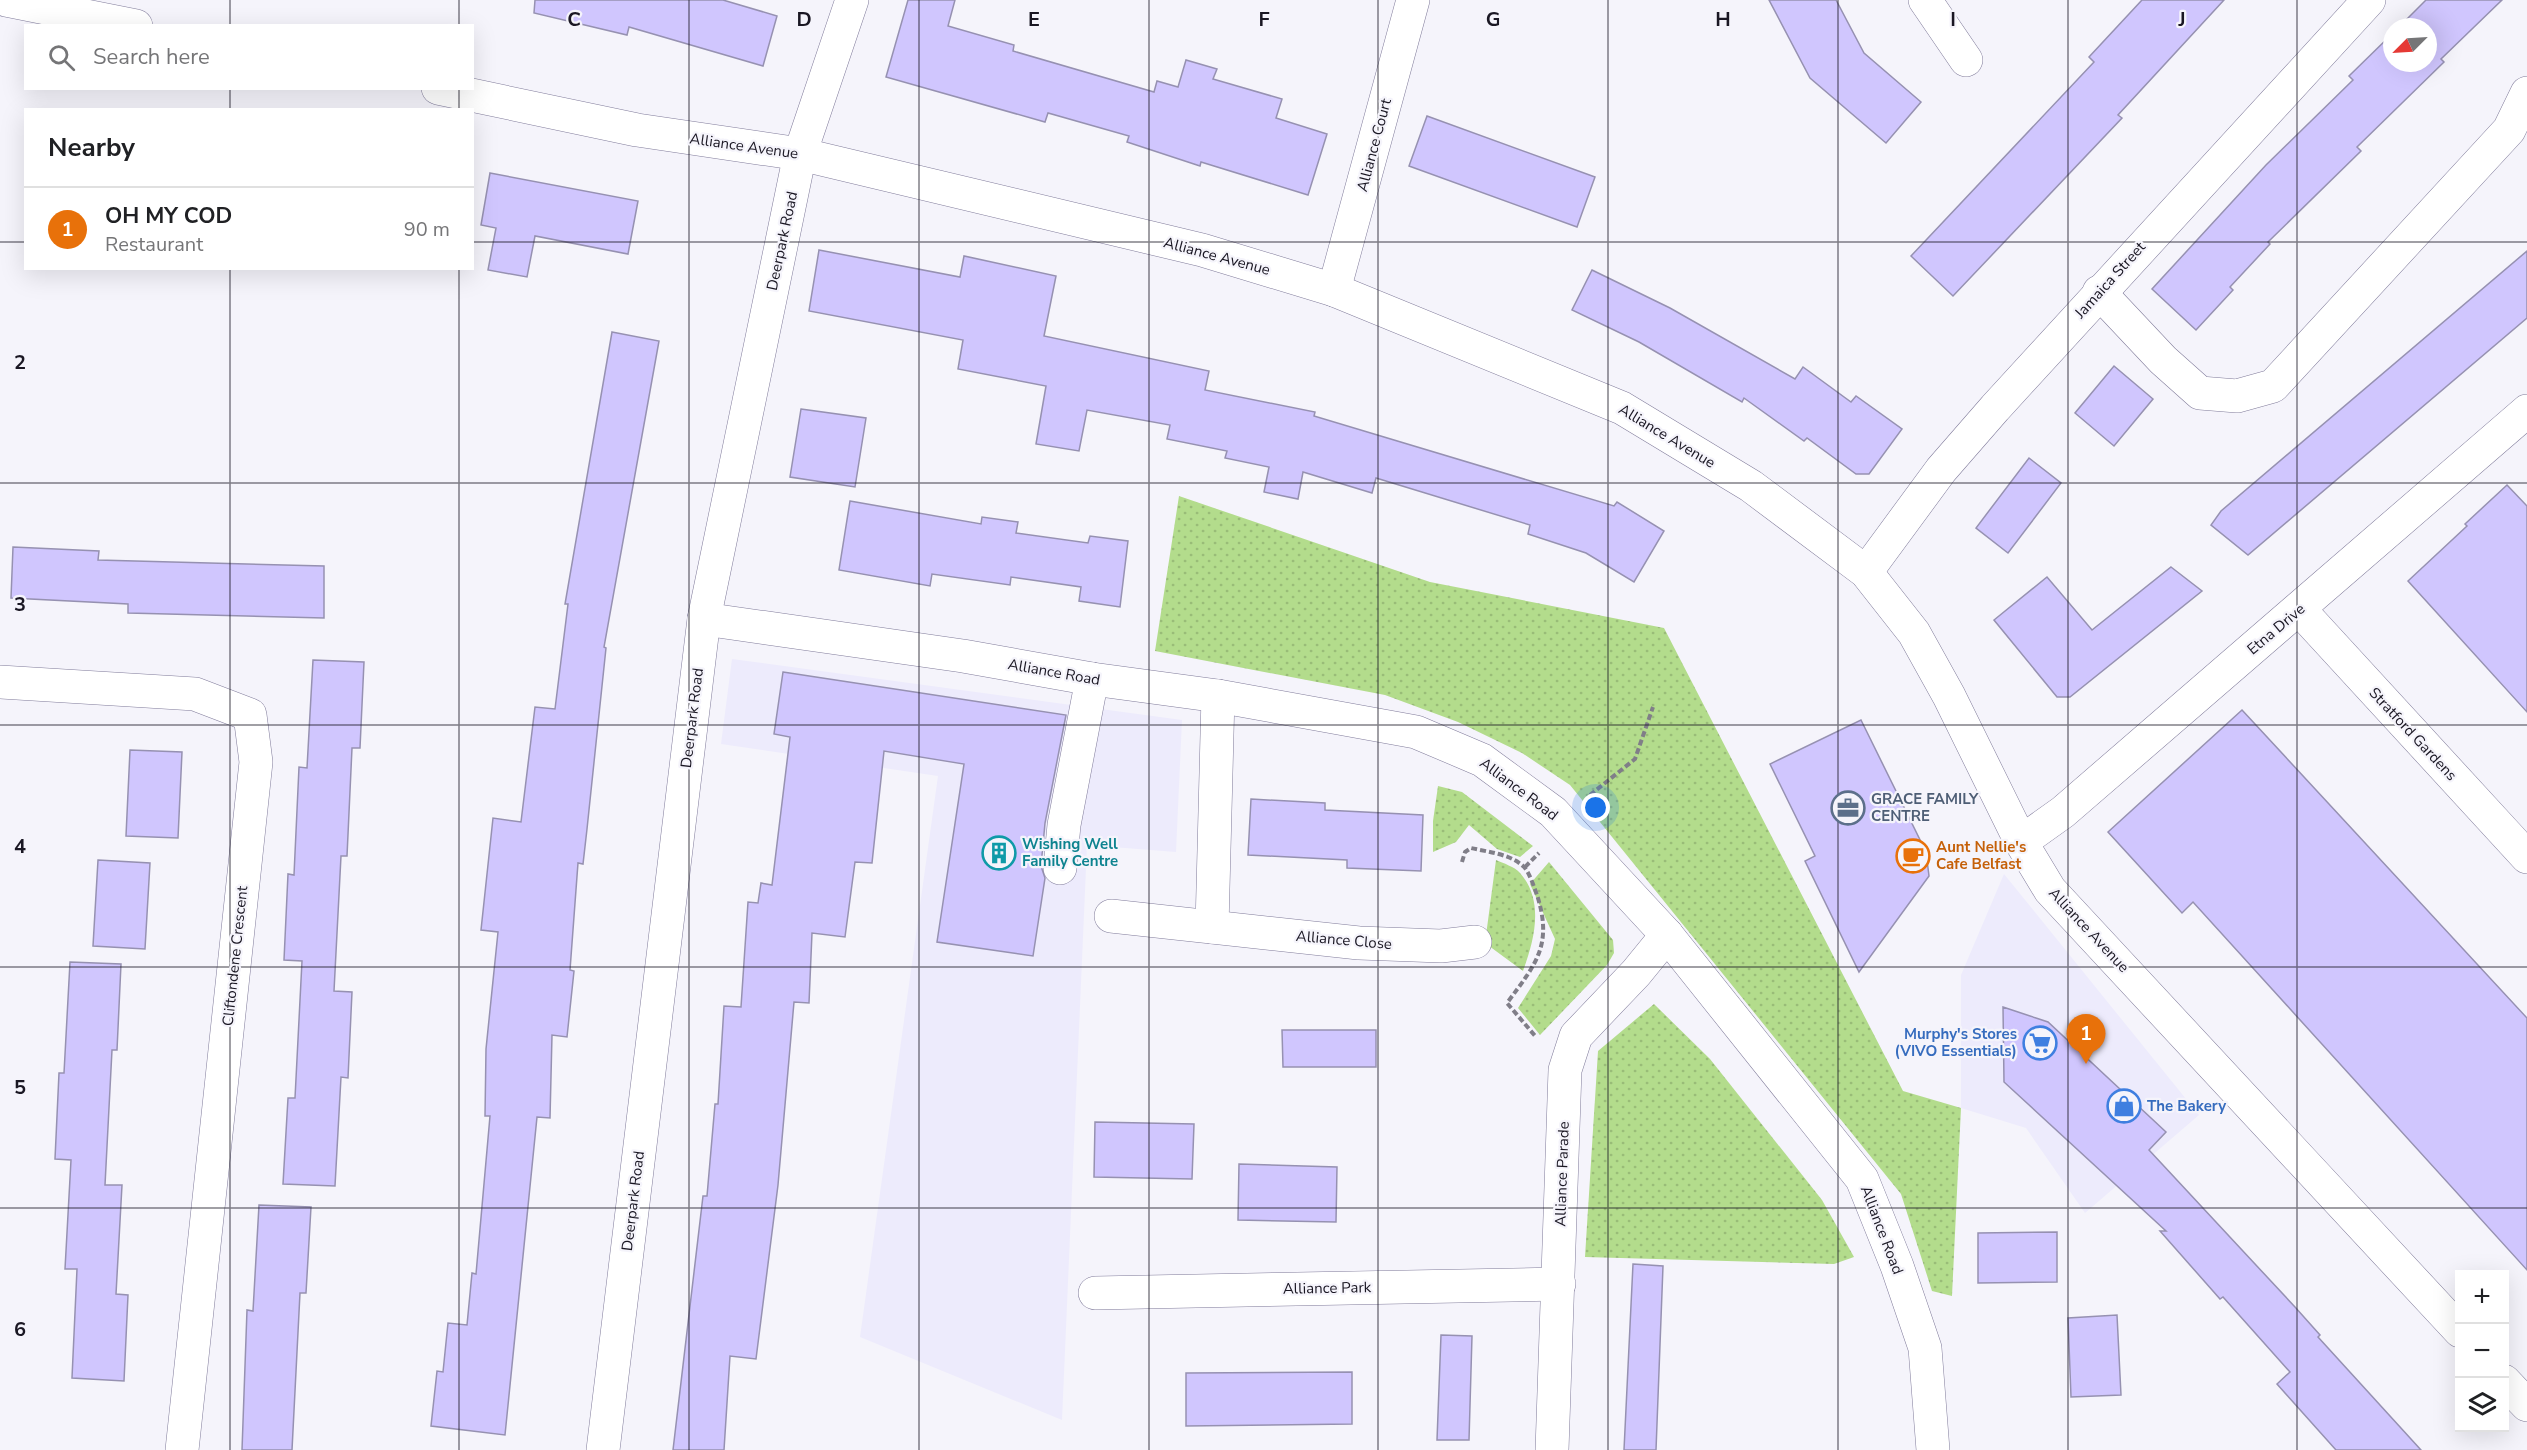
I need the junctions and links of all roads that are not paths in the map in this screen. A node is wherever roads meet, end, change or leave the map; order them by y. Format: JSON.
{"nodes":[{"id":1,"x":6,"y":0,"type":"edge"},
{"id":2,"x":852,"y":0,"type":"edge"},
{"id":3,"x":1413,"y":0,"type":"edge"},
{"id":4,"x":1925,"y":0,"type":"edge"},
{"id":5,"x":2369,"y":0,"type":"edge"},
{"id":6,"x":126,"y":24,"type":"edge"},
{"id":7,"x":1966,"y":60,"type":"dead end"},
{"id":8,"x":447,"y":90,"type":"edge"},
{"id":9,"x":2527,"y":93,"type":"edge"},
{"id":10,"x":800,"y":154,"type":"junction"},
{"id":11,"x":1334,"y":290,"type":"junction"},
{"id":12,"x":2099,"y":292,"type":"junction"},
{"id":13,"x":2527,"y":411,"type":"edge"},
{"id":14,"x":1866,"y":572,"type":"junction"},
{"id":15,"x":2300,"y":610,"type":"junction"},
{"id":16,"x":704,"y":619,"type":"junction"},
{"id":17,"x":1092,"y":679,"type":"junction"},
{"id":18,"x":0,"y":682,"type":"edge"},
{"id":19,"x":1218,"y":696,"type":"junction"},
{"id":20,"x":2022,"y":842,"type":"junction"},
{"id":21,"x":2527,"y":857,"type":"edge"},
{"id":22,"x":1060,"y":868,"type":"dead end"},
{"id":23,"x":1111,"y":916,"type":"dead end"},
{"id":24,"x":1212,"y":927,"type":"junction"},
{"id":25,"x":1667,"y":935,"type":"junction"},
{"id":26,"x":1475,"y":942,"type":"dead end"},
{"id":27,"x":1559,"y":1284,"type":"junction"},
{"id":28,"x":1095,"y":1293,"type":"dead end"},
{"id":29,"x":2455,"y":1326,"type":"edge"},
{"id":30,"x":2509,"y":1385,"type":"edge"},
{"id":31,"x":2527,"y":1405,"type":"edge"},
{"id":32,"x":182,"y":1450,"type":"edge"},
{"id":33,"x":603,"y":1450,"type":"edge"},
{"id":34,"x":1552,"y":1450,"type":"edge"},
{"id":35,"x":1933,"y":1450,"type":"edge"}],
"edges":[{"from":1,"to":6,"type":"street"},
{"from":2,"to":10,"type":"street","name":"Deerpark Road"},
{"from":3,"to":11,"type":"street","name":"Alliance Court"},
{"from":4,"to":7,"type":"street"},
{"from":5,"to":12,"type":"street","name":"Jamaica Street"},
{"from":8,"to":10,"type":"street","name":"Alliance Avenue"},
{"from":9,"to":12,"type":"street"},
{"from":10,"to":11,"type":"street","name":"Alliance Avenue"},
{"from":10,"to":16,"type":"street","name":"Deerpark Road"},
{"from":11,"to":14,"type":"street","name":"Alliance Avenue"},
{"from":12,"to":14,"type":"street","name":"Jamaica Street"},
{"from":13,"to":15,"type":"street","name":"Etna Drive"},
{"from":14,"to":20,"type":"street","name":"Alliance Avenue"},
{"from":15,"to":20,"type":"street","name":"Etna Drive"},
{"from":15,"to":21,"type":"street","name":"Stratford Gardens"},
{"from":16,"to":17,"type":"street","name":"Alliance Road"},
{"from":16,"to":33,"type":"street","name":"Deerpark Road"},
{"from":17,"to":19,"type":"street","name":"Alliance Road"},
{"from":17,"to":22,"type":"street"},
{"from":18,"to":32,"type":"street","name":"Cliftondene Crescent"},
{"from":19,"to":24,"type":"street"},
{"from":19,"to":25,"type":"street","name":"Alliance Road"},
{"from":20,"to":29,"type":"street","name":"Alliance Avenue"},
{"from":23,"to":24,"type":"street","name":"Alliance Close"},
{"from":24,"to":26,"type":"street","name":"Alliance Close"},
{"from":25,"to":27,"type":"street","name":"Alliance Parade"},
{"from":25,"to":35,"type":"street","name":"Alliance Road"},
{"from":27,"to":28,"type":"street","name":"Alliance Park"},
{"from":27,"to":34,"type":"street","name":"Alliance Parade"},
{"from":30,"to":31,"type":"street"}]}
